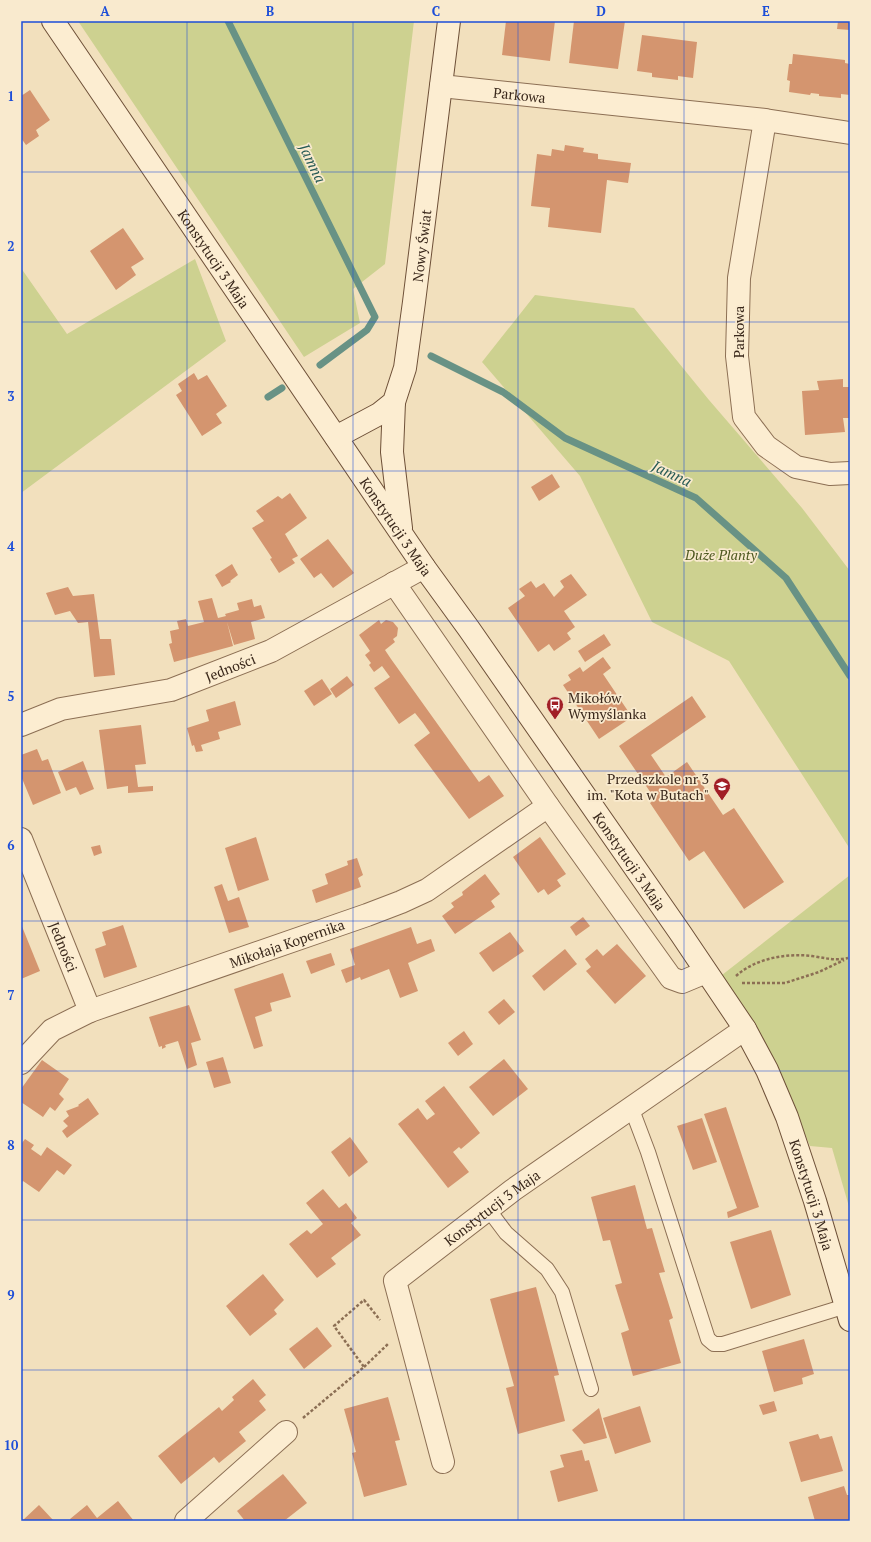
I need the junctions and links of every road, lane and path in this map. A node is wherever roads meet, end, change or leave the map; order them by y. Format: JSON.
{"nodes":[{"id":1,"x":53,"y":21,"type":"edge"},
{"id":2,"x":449,"y":21,"type":"edge"},
{"id":3,"x":440,"y":86,"type":"junction"},
{"id":4,"x":765,"y":120,"type":"junction"},
{"id":5,"x":850,"y":133,"type":"edge"},
{"id":6,"x":394,"y":402,"type":"junction"},
{"id":7,"x":336,"y":437,"type":"junction"},
{"id":8,"x":850,"y":473,"type":"edge"},
{"id":9,"x":402,"y":533,"type":"junction"},
{"id":10,"x":424,"y":566,"type":"junction"},
{"id":11,"x":394,"y":583,"type":"junction"},
{"id":12,"x":21,"y":725,"type":"edge"},
{"id":13,"x":548,"y":806,"type":"junction"},
{"id":14,"x":21,"y":839,"type":"edge"},
{"id":15,"x":849,"y":958,"type":"edge"},
{"id":16,"x":706,"y":972,"type":"junction"},
{"id":17,"x":732,"y":979,"type":"dead end"},
{"id":18,"x":738,"y":983,"type":"dead end"},
{"id":19,"x":90,"y":1011,"type":"junction"},
{"id":20,"x":745,"y":1029,"type":"junction"},
{"id":21,"x":21,"y":1063,"type":"edge"},
{"id":22,"x":631,"y":1107,"type":"junction"},
{"id":23,"x":488,"y":1209,"type":"junction"},
{"id":24,"x":848,"y":1313,"type":"edge"},
{"id":25,"x":401,"y":1332,"type":"junction"},
{"id":26,"x":364,"y":1367,"type":"junction"},
{"id":27,"x":592,"y":1390,"type":"dead end"},
{"id":28,"x":286,"y":1432,"type":"joint"},
{"id":29,"x":443,"y":1462,"type":"dead end"},
{"id":30,"x":186,"y":1521,"type":"edge"}],
"edges":[{"from":1,"to":7,"type":"street","name":"Konstytucji 3 Maja"},
{"from":2,"to":3,"type":"street","name":"Nowy Świat"},
{"from":3,"to":4,"type":"street","name":"Parkowa"},
{"from":3,"to":6,"type":"street","name":"Nowy Świat"},
{"from":4,"to":5,"type":"street","name":"Parkowa"},
{"from":4,"to":8,"type":"street","name":"Parkowa"},
{"from":6,"to":7,"type":"street"},
{"from":6,"to":9,"type":"street","name":"Nowy Świat"},
{"from":7,"to":9,"type":"street","name":"Konstytucji 3 Maja"},
{"from":9,"to":10,"type":"street","name":"Konstytucji 3 Maja"},
{"from":10,"to":11,"type":"street","name":"Jedności"},
{"from":10,"to":16,"type":"street","name":"Konstytucji 3 Maja"},
{"from":11,"to":12,"type":"street","name":"Jedności"},
{"from":11,"to":13,"type":"street"},
{"from":13,"to":16,"type":"street"},
{"from":13,"to":19,"type":"street","name":"Mikołaja Kopernika"},
{"from":14,"to":19,"type":"street","name":"Jedności"},
{"from":15,"to":17,"type":"path"},
{"from":15,"to":18,"type":"path"},
{"from":16,"to":20,"type":"street","name":"Konstytucji 3 Maja"},
{"from":19,"to":21,"type":"street","name":"Mikołaja Kopernika"},
{"from":20,"to":22,"type":"street","name":"Konstytucji 3 Maja"},
{"from":20,"to":24,"type":"street","name":"Konstytucji 3 Maja"},
{"from":22,"to":23,"type":"street","name":"Konstytucji 3 Maja"},
{"from":22,"to":24,"type":"lane"},
{"from":23,"to":25,"type":"street","name":"Konstytucji 3 Maja"},
{"from":23,"to":27,"type":"lane"},
{"from":25,"to":26,"type":"path"},
{"from":25,"to":26,"type":"path"},
{"from":25,"to":29,"type":"street","name":"Konstytucji 3 Maja"},
{"from":26,"to":28,"type":"path"},
{"from":28,"to":30,"type":"street"}]}
